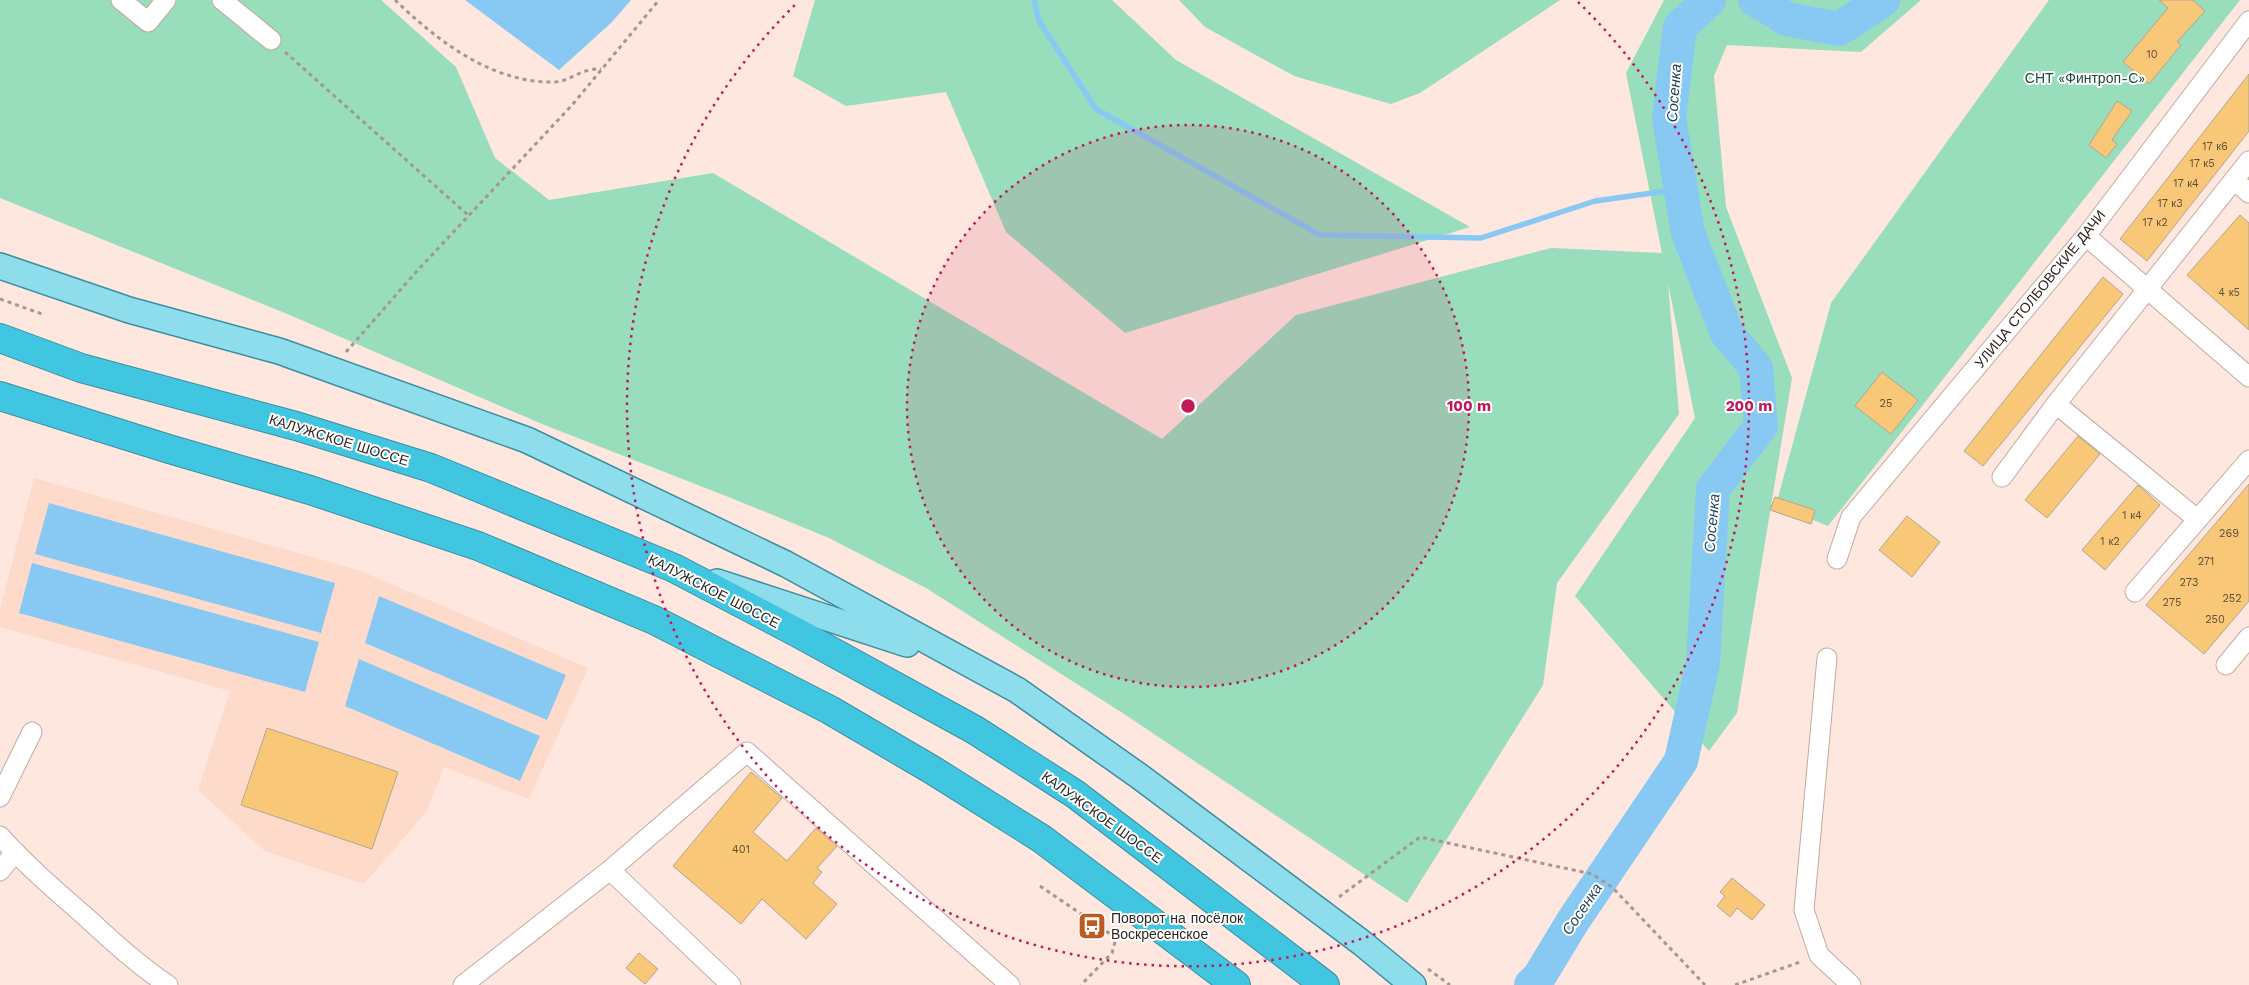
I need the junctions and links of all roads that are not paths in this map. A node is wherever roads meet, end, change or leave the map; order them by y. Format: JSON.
{"nodes":[{"id":1,"x":121,"y":0,"type":"edge"},
{"id":2,"x":166,"y":0,"type":"edge"},
{"id":3,"x":222,"y":0,"type":"edge"},
{"id":4,"x":2249,"y":22,"type":"edge"},
{"id":5,"x":271,"y":40,"type":"road end"},
{"id":6,"x":2249,"y":161,"type":"edge"},
{"id":7,"x":2234,"y":180,"type":"junction"},
{"id":8,"x":2249,"y":193,"type":"edge"},
{"id":9,"x":2086,"y":236,"type":"junction"},
{"id":10,"x":0,"y":266,"type":"edge"},
{"id":11,"x":2146,"y":290,"type":"junction"},
{"id":12,"x":0,"y":338,"type":"edge"},
{"id":13,"x":2249,"y":377,"type":"edge"},
{"id":14,"x":0,"y":396,"type":"edge"},
{"id":15,"x":2056,"y":404,"type":"junction"},
{"id":16,"x":2249,"y":460,"type":"edge"},
{"id":17,"x":2002,"y":476,"type":"dead end"},
{"id":18,"x":2197,"y":520,"type":"junction"},
{"id":19,"x":1837,"y":559,"type":"dead end"},
{"id":20,"x":674,"y":568,"type":"junction"},
{"id":21,"x":2135,"y":592,"type":"dead end"},
{"id":22,"x":2249,"y":637,"type":"edge"},
{"id":23,"x":1827,"y":658,"type":"dead end"},
{"id":24,"x":2226,"y":665,"type":"dead end"},
{"id":25,"x":973,"y":667,"type":"junction"},
{"id":26,"x":32,"y":732,"type":"dead end"},
{"id":27,"x":0,"y":797,"type":"edge"},
{"id":28,"x":0,"y":836,"type":"edge"},
{"id":29,"x":14,"y":852,"type":"junction"},
{"id":30,"x":610,"y":870,"type":"junction"},
{"id":31,"x":0,"y":871,"type":"edge"},
{"id":32,"x":168,"y":985,"type":"edge"},
{"id":33,"x":462,"y":985,"type":"edge"},
{"id":34,"x":731,"y":985,"type":"edge"},
{"id":35,"x":1010,"y":985,"type":"edge"},
{"id":36,"x":1236,"y":985,"type":"edge"},
{"id":37,"x":1325,"y":985,"type":"edge"},
{"id":38,"x":1413,"y":985,"type":"edge"},
{"id":39,"x":1852,"y":985,"type":"edge"}],
"edges":[{"from":1,"to":2,"type":"street"},
{"from":3,"to":5,"type":"street"},
{"from":4,"to":9,"type":"street","name":"УЛИЦА СТОЛБОВСКИЕ ДАЧИ"},
{"from":6,"to":7,"type":"street"},
{"from":7,"to":8,"type":"street"},
{"from":7,"to":11,"type":"street"},
{"from":9,"to":11,"type":"street"},
{"from":9,"to":19,"type":"street","name":"УЛИЦА СТОЛБОВСКИЕ ДАЧИ"},
{"from":10,"to":25,"type":"main road"},
{"from":11,"to":13,"type":"street"},
{"from":11,"to":15,"type":"street"},
{"from":12,"to":20,"type":"highway","name":"КАЛУЖСКОЕ ШОССЕ"},
{"from":14,"to":36,"type":"highway"},
{"from":15,"to":17,"type":"street"},
{"from":15,"to":18,"type":"street"},
{"from":16,"to":18,"type":"street"},
{"from":18,"to":21,"type":"street"},
{"from":20,"to":25,"type":"main road"},
{"from":20,"to":37,"type":"highway","name":"КАЛУЖСКОЕ ШОССЕ"},
{"from":22,"to":24,"type":"street"},
{"from":23,"to":39,"type":"street"},
{"from":25,"to":38,"type":"main road"},
{"from":26,"to":27,"type":"street"},
{"from":28,"to":29,"type":"street"},
{"from":29,"to":31,"type":"street"},
{"from":29,"to":32,"type":"street"},
{"from":30,"to":33,"type":"street"},
{"from":30,"to":34,"type":"street"},
{"from":30,"to":35,"type":"street"}]}
